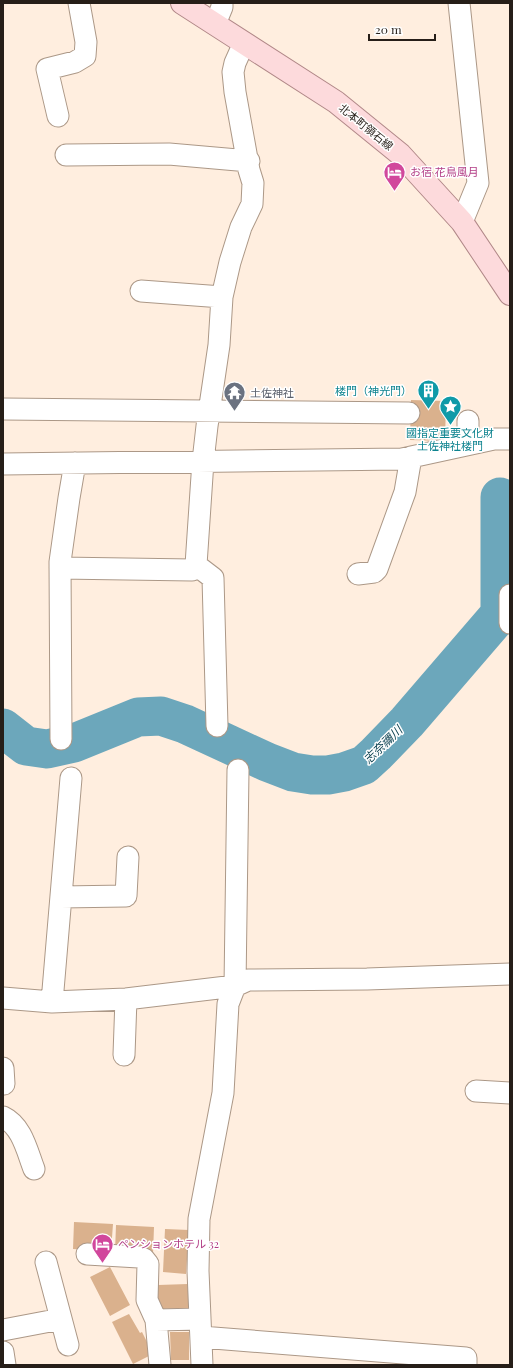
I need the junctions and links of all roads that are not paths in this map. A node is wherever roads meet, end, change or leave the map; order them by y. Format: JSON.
{"nodes":[{"id":1,"x":79,"y":3,"type":"edge"},
{"id":2,"x":182,"y":3,"type":"edge"},
{"id":3,"x":222,"y":3,"type":"edge"},
{"id":4,"x":459,"y":3,"type":"edge"},
{"id":5,"x":215,"y":24,"type":"junction"},
{"id":6,"x":244,"y":43,"type":"junction"},
{"id":7,"x":58,"y":116,"type":"dead end"},
{"id":8,"x":66,"y":154,"type":"dead end"},
{"id":9,"x":249,"y":161,"type":"junction"},
{"id":10,"x":462,"y":222,"type":"junction"},
{"id":11,"x":142,"y":292,"type":"dead end"},
{"id":12,"x":510,"y":294,"type":"edge"},
{"id":13,"x":222,"y":296,"type":"junction"},
{"id":14,"x":3,"y":409,"type":"edge"},
{"id":15,"x":210,"y":411,"type":"junction"},
{"id":16,"x":409,"y":413,"type":"dead end"},
{"id":17,"x":468,"y":422,"type":"dead end"},
{"id":18,"x":510,"y":440,"type":"edge"},
{"id":19,"x":468,"y":444,"type":"junction"},
{"id":20,"x":411,"y":457,"type":"junction"},
{"id":21,"x":204,"y":460,"type":"junction"},
{"id":22,"x":75,"y":463,"type":"junction"},
{"id":23,"x":3,"y":464,"type":"edge"},
{"id":24,"x":196,"y":565,"type":"junction"},
{"id":25,"x":60,"y":568,"type":"junction"},
{"id":26,"x":358,"y":574,"type":"dead end"},
{"id":27,"x":510,"y":595,"type":"edge"},
{"id":28,"x":510,"y":623,"type":"edge"},
{"id":29,"x":217,"y":726,"type":"dead end"},
{"id":30,"x":61,"y":739,"type":"dead end"},
{"id":31,"x":238,"y":770,"type":"dead end"},
{"id":32,"x":71,"y":778,"type":"dead end"},
{"id":33,"x":128,"y":857,"type":"dead end"},
{"id":34,"x":61,"y":897,"type":"junction"},
{"id":35,"x":510,"y":974,"type":"edge"},
{"id":36,"x":235,"y":986,"type":"junction"},
{"id":37,"x":3,"y":998,"type":"edge"},
{"id":38,"x":126,"y":999,"type":"junction"},
{"id":39,"x":52,"y":1002,"type":"junction"},
{"id":40,"x":124,"y":1055,"type":"dead end"},
{"id":41,"x":3,"y":1068,"type":"edge"},
{"id":42,"x":4,"y":1084,"type":"edge"},
{"id":43,"x":476,"y":1091,"type":"dead end"},
{"id":44,"x":510,"y":1093,"type":"edge"},
{"id":45,"x":3,"y":1117,"type":"edge"},
{"id":46,"x":34,"y":1169,"type":"dead end"},
{"id":47,"x":87,"y":1254,"type":"dead end"},
{"id":48,"x":46,"y":1262,"type":"dead end"},
{"id":49,"x":62,"y":1320,"type":"junction"},
{"id":50,"x":156,"y":1320,"type":"junction"},
{"id":51,"x":200,"y":1328,"type":"junction"},
{"id":52,"x":3,"y":1330,"type":"edge"},
{"id":53,"x":68,"y":1345,"type":"dead end"},
{"id":54,"x":3,"y":1352,"type":"edge"},
{"id":55,"x":5,"y":1365,"type":"edge"},
{"id":56,"x":160,"y":1365,"type":"edge"},
{"id":57,"x":202,"y":1365,"type":"edge"},
{"id":58,"x":466,"y":1365,"type":"edge"}],
"edges":[{"from":1,"to":7,"type":"street"},
{"from":2,"to":5,"type":"main road","name":"北本町領石線"},
{"from":3,"to":5,"type":"street"},
{"from":4,"to":10,"type":"street"},
{"from":5,"to":6,"type":"main road","name":"北本町領石線"},
{"from":6,"to":9,"type":"street"},
{"from":6,"to":10,"type":"main road","name":"北本町領石線"},
{"from":8,"to":9,"type":"street"},
{"from":9,"to":13,"type":"street"},
{"from":10,"to":12,"type":"main road","name":"北本町領石線"},
{"from":11,"to":13,"type":"street"},
{"from":13,"to":15,"type":"street"},
{"from":14,"to":15,"type":"street"},
{"from":15,"to":16,"type":"street"},
{"from":15,"to":21,"type":"street"},
{"from":17,"to":19,"type":"street"},
{"from":18,"to":19,"type":"street"},
{"from":19,"to":20,"type":"street"},
{"from":20,"to":21,"type":"street"},
{"from":20,"to":26,"type":"street"},
{"from":21,"to":22,"type":"street"},
{"from":21,"to":24,"type":"street"},
{"from":22,"to":23,"type":"street"},
{"from":22,"to":25,"type":"street"},
{"from":24,"to":25,"type":"street"},
{"from":24,"to":29,"type":"street"},
{"from":25,"to":30,"type":"street"},
{"from":27,"to":28,"type":"street"},
{"from":31,"to":36,"type":"street"},
{"from":32,"to":34,"type":"street"},
{"from":33,"to":34,"type":"street"},
{"from":34,"to":39,"type":"street"},
{"from":35,"to":36,"type":"street"},
{"from":36,"to":38,"type":"street"},
{"from":36,"to":51,"type":"street"},
{"from":37,"to":39,"type":"street"},
{"from":38,"to":39,"type":"street"},
{"from":38,"to":40,"type":"street"},
{"from":41,"to":42,"type":"street"},
{"from":43,"to":44,"type":"street"},
{"from":45,"to":46,"type":"street"},
{"from":47,"to":50,"type":"street"},
{"from":48,"to":49,"type":"street"},
{"from":49,"to":52,"type":"street"},
{"from":49,"to":53,"type":"street"},
{"from":50,"to":51,"type":"street"},
{"from":50,"to":56,"type":"street"},
{"from":51,"to":57,"type":"street"},
{"from":51,"to":58,"type":"street"},
{"from":54,"to":55,"type":"street"}]}
